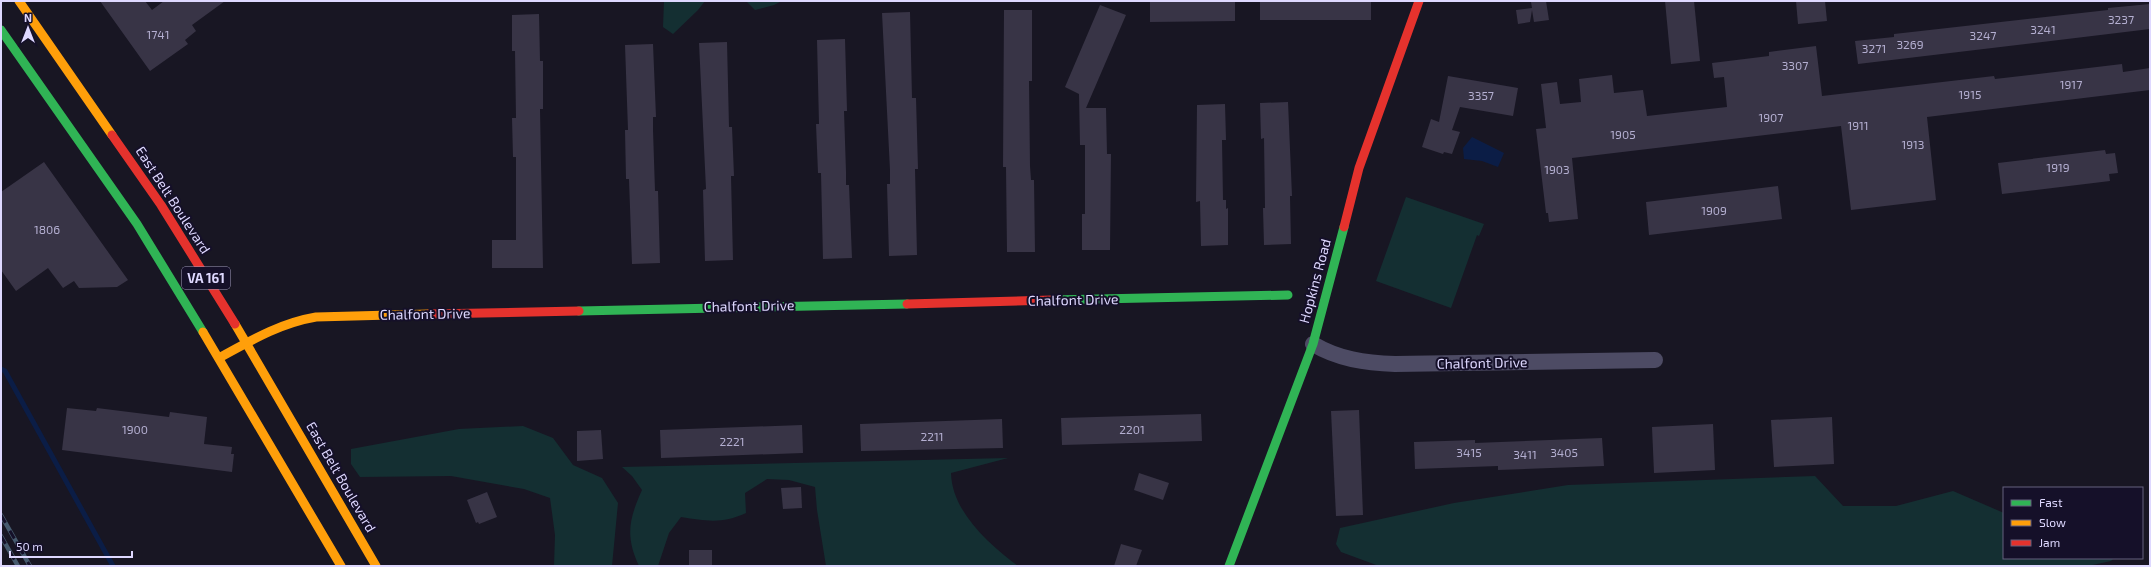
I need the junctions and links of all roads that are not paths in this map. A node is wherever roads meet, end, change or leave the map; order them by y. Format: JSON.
{"nodes":[{"id":1,"x":19,"y":1,"type":"edge"},
{"id":2,"x":1419,"y":1,"type":"edge"},
{"id":3,"x":1,"y":30,"type":"edge"},
{"id":4,"x":1288,"y":295,"type":"dead end"},
{"id":5,"x":247,"y":343,"type":"junction"},
{"id":6,"x":1313,"y":344,"type":"junction"},
{"id":7,"x":219,"y":358,"type":"junction"},
{"id":8,"x":1655,"y":360,"type":"dead end"},
{"id":9,"x":341,"y":566,"type":"edge"},
{"id":10,"x":376,"y":566,"type":"edge"},
{"id":11,"x":1229,"y":566,"type":"edge"}],
"edges":[{"from":1,"to":5,"type":"main road","name":"East Belt Boulevard","number":"VA 161"},
{"from":2,"to":6,"type":"main road","name":"Hopkins Road"},
{"from":3,"to":7,"type":"main road","number":"VA 161"},
{"from":4,"to":5,"type":"main road","name":"Chalfont Drive"},
{"from":5,"to":7,"type":"main road","name":"Chalfont Drive"},
{"from":5,"to":10,"type":"main road","name":"East Belt Boulevard","number":"VA 161"},
{"from":6,"to":8,"type":"street","name":"Chalfont Drive"},
{"from":6,"to":11,"type":"main road","name":"Hopkins Road"},
{"from":7,"to":9,"type":"main road","number":"VA 161"}]}
